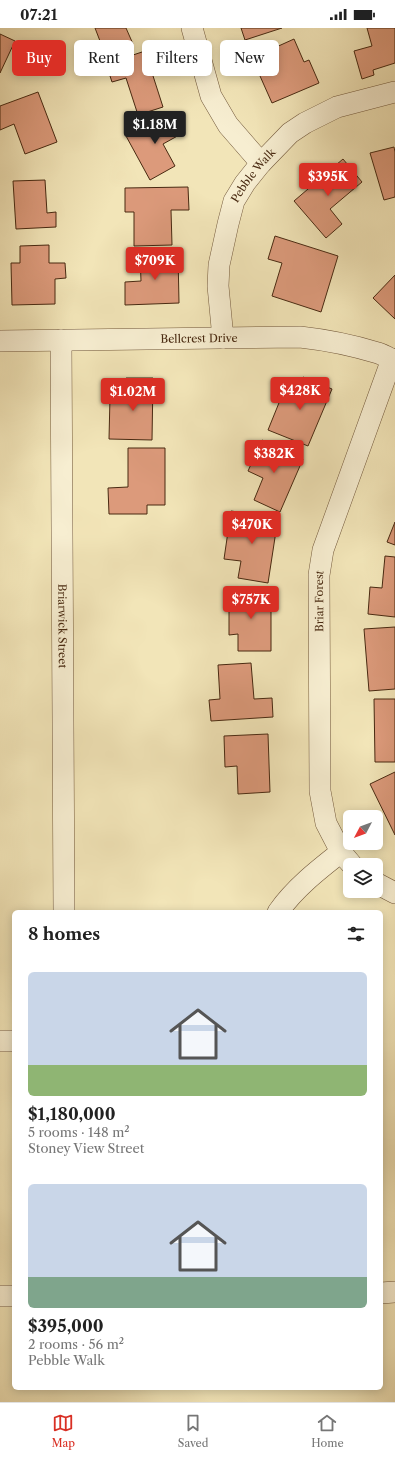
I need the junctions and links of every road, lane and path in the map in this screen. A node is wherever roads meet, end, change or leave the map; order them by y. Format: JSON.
{"nodes":[{"id":1,"x":192,"y":28,"type":"edge"},
{"id":2,"x":395,"y":92,"type":"edge"},
{"id":3,"x":261,"y":163,"type":"junction"},
{"id":4,"x":223,"y":338,"type":"junction"},
{"id":5,"x":61,"y":340,"type":"junction"},
{"id":6,"x":0,"y":341,"type":"edge"},
{"id":7,"x":393,"y":360,"type":"edge"},
{"id":8,"x":347,"y":858,"type":"edge"},
{"id":9,"x":343,"y":860,"type":"edge"},
{"id":10,"x":383,"y":887,"type":"edge"},
{"id":11,"x":395,"y":893,"type":"edge"},
{"id":12,"x":64,"y":910,"type":"edge"},
{"id":13,"x":280,"y":910,"type":"edge"},
{"id":14,"x":0,"y":1041,"type":"edge"},
{"id":15,"x":12,"y":1041,"type":"edge"},
{"id":16,"x":383,"y":1292,"type":"edge"},
{"id":17,"x":395,"y":1292,"type":"edge"},
{"id":18,"x":0,"y":1296,"type":"edge"},
{"id":19,"x":12,"y":1296,"type":"edge"}],
"edges":[{"from":1,"to":3,"type":"street"},
{"from":2,"to":3,"type":"street","name":"Pebble Walk"},
{"from":3,"to":4,"type":"street","name":"Pebble Walk"},
{"from":4,"to":5,"type":"street","name":"Bellcrest Drive"},
{"from":4,"to":7,"type":"street","name":"Bellcrest Drive"},
{"from":5,"to":6,"type":"street","name":"Bellcrest Drive"},
{"from":5,"to":12,"type":"street","name":"Briarwick Street"},
{"from":7,"to":8,"type":"street","name":"Briar Forest"},
{"from":9,"to":13,"type":"street"},
{"from":10,"to":11,"type":"street"},
{"from":14,"to":15,"type":"street"},
{"from":16,"to":17,"type":"street"},
{"from":18,"to":19,"type":"street"}]}
